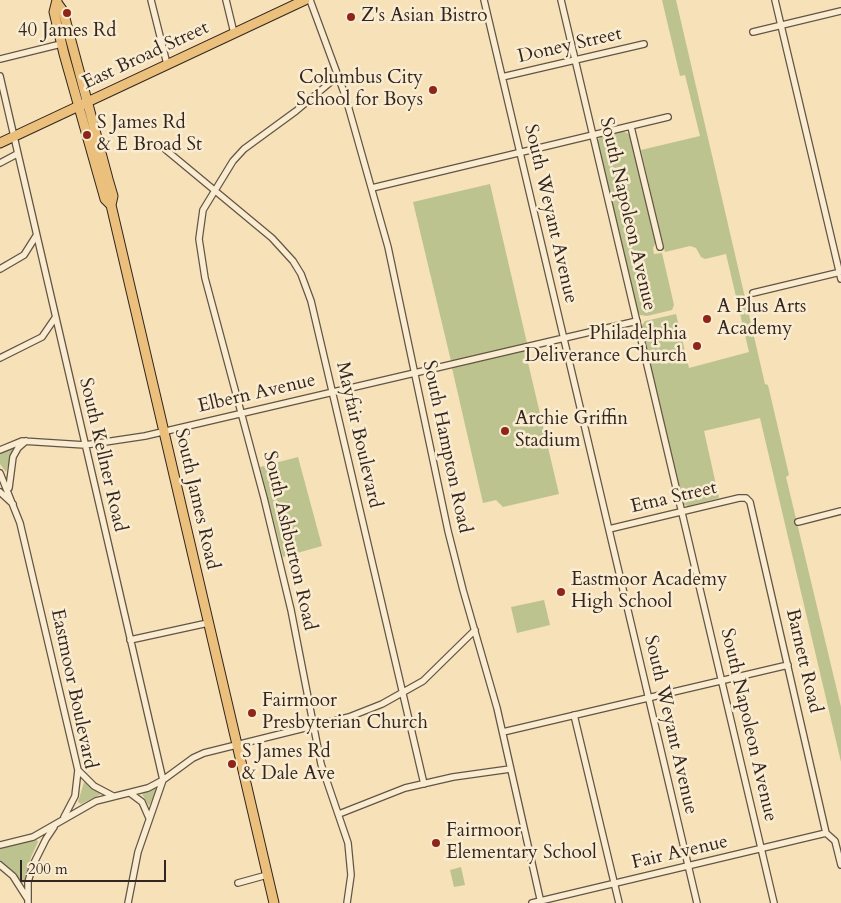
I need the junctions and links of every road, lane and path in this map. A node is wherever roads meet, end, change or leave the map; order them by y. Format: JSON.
{"nodes":[{"id":1,"x":151,"y":0,"type":"edge"},
{"id":2,"x":226,"y":0,"type":"edge"},
{"id":3,"x":305,"y":0,"type":"edge"},
{"id":4,"x":310,"y":0,"type":"edge"},
{"id":5,"x":484,"y":0,"type":"edge"},
{"id":6,"x":561,"y":0,"type":"edge"},
{"id":7,"x":775,"y":0,"type":"edge"},
{"id":8,"x":57,"y":2,"type":"edge"},
{"id":9,"x":841,"y":11,"type":"edge"},
{"id":10,"x":781,"y":25,"type":"junction"},
{"id":11,"x":753,"y":32,"type":"dead end"},
{"id":12,"x":234,"y":33,"type":"junction"},
{"id":13,"x":61,"y":44,"type":"junction"},
{"id":14,"x":644,"y":44,"type":"dead end"},
{"id":15,"x":0,"y":59,"type":"edge"},
{"id":16,"x":576,"y":59,"type":"junction"},
{"id":17,"x":167,"y":64,"type":"junction"},
{"id":18,"x":0,"y":76,"type":"edge"},
{"id":19,"x":338,"y":76,"type":"junction"},
{"id":20,"x":502,"y":77,"type":"junction"},
{"id":21,"x":88,"y":101,"type":"junction"},
{"id":22,"x":78,"y":106,"type":"junction"},
{"id":23,"x":668,"y":117,"type":"dead end"},
{"id":24,"x":631,"y":127,"type":"junction"},
{"id":25,"x":14,"y":136,"type":"junction"},
{"id":26,"x":594,"y":136,"type":"junction"},
{"id":27,"x":0,"y":143,"type":"edge"},
{"id":28,"x":166,"y":150,"type":"dead end"},
{"id":29,"x":520,"y":153,"type":"junction"},
{"id":30,"x":17,"y":154,"type":"junction"},
{"id":31,"x":0,"y":163,"type":"edge"},
{"id":32,"x":372,"y":188,"type":"junction"},
{"id":33,"x":215,"y":189,"type":"junction"},
{"id":34,"x":111,"y":205,"type":"junction"},
{"id":35,"x":36,"y":236,"type":"junction"},
{"id":36,"x":660,"y":247,"type":"dead end"},
{"id":37,"x":0,"y":269,"type":"edge"},
{"id":38,"x":841,"y":275,"type":"edge"},
{"id":39,"x":753,"y":293,"type":"dead end"},
{"id":40,"x":55,"y":318,"type":"junction"},
{"id":41,"x":637,"y":321,"type":"junction"},
{"id":42,"x":564,"y":338,"type":"junction"},
{"id":43,"x":0,"y":358,"type":"edge"},
{"id":44,"x":415,"y":372,"type":"junction"},
{"id":45,"x":332,"y":392,"type":"junction"},
{"id":46,"x":242,"y":413,"type":"junction"},
{"id":47,"x":164,"y":432,"type":"junction"},
{"id":48,"x":26,"y":441,"type":"junction"},
{"id":49,"x":85,"y":445,"type":"junction"},
{"id":50,"x":0,"y":450,"type":"edge"},
{"id":51,"x":0,"y":473,"type":"edge"},
{"id":52,"x":8,"y":490,"type":"junction"},
{"id":53,"x":0,"y":492,"type":"edge"},
{"id":54,"x":746,"y":498,"type":"joint"},
{"id":55,"x":15,"y":507,"type":"junction"},
{"id":56,"x":841,"y":511,"type":"edge"},
{"id":57,"x":682,"y":512,"type":"junction"},
{"id":58,"x":798,"y":522,"type":"dead end"},
{"id":59,"x":608,"y":529,"type":"junction"},
{"id":60,"x":208,"y":623,"type":"junction"},
{"id":61,"x":474,"y":630,"type":"junction"},
{"id":62,"x":130,"y":640,"type":"junction"},
{"id":63,"x":788,"y":665,"type":"junction"},
{"id":64,"x":722,"y":680,"type":"junction"},
{"id":65,"x":403,"y":693,"type":"junction"},
{"id":66,"x":648,"y":697,"type":"junction"},
{"id":67,"x":574,"y":715,"type":"junction"},
{"id":68,"x":314,"y":726,"type":"junction"},
{"id":69,"x":503,"y":732,"type":"junction"},
{"id":70,"x":236,"y":745,"type":"junction"},
{"id":71,"x":510,"y":769,"type":"junction"},
{"id":72,"x":78,"y":770,"type":"junction"},
{"id":73,"x":163,"y":780,"type":"junction"},
{"id":74,"x":424,"y":784,"type":"junction"},
{"id":75,"x":130,"y":793,"type":"junction"},
{"id":76,"x":113,"y":796,"type":"junction"},
{"id":77,"x":339,"y":814,"type":"junction"},
{"id":78,"x":149,"y":818,"type":"junction"},
{"id":79,"x":60,"y":822,"type":"junction"},
{"id":80,"x":826,"y":832,"type":"junction"},
{"id":81,"x":0,"y":845,"type":"edge"},
{"id":82,"x":762,"y":849,"type":"junction"},
{"id":83,"x":0,"y":865,"type":"edge"},
{"id":84,"x":841,"y":865,"type":"edge"},
{"id":85,"x":688,"y":866,"type":"junction"},
{"id":86,"x":267,"y":875,"type":"junction"},
{"id":87,"x":614,"y":883,"type":"junction"},
{"id":88,"x":238,"y":884,"type":"dead end"},
{"id":89,"x":28,"y":901,"type":"edge"},
{"id":90,"x":541,"y":902,"type":"edge"},
{"id":91,"x":128,"y":903,"type":"edge"},
{"id":92,"x":274,"y":903,"type":"edge"},
{"id":93,"x":348,"y":903,"type":"edge"},
{"id":94,"x":532,"y":903,"type":"edge"},
{"id":95,"x":619,"y":903,"type":"edge"},
{"id":96,"x":696,"y":903,"type":"edge"},
{"id":97,"x":774,"y":903,"type":"edge"}],
"edges":[{"from":1,"to":17,"type":"street"},
{"from":2,"to":12,"type":"street"},
{"from":3,"to":12,"type":"main road","name":"East Broad Street"},
{"from":4,"to":19,"type":"street","name":"South Hampton Road"},
{"from":5,"to":20,"type":"street","name":"South Weyant Avenue"},
{"from":6,"to":16,"type":"street","name":"South Napoleon Avenue"},
{"from":7,"to":10,"type":"street"},
{"from":8,"to":13,"type":"main road","name":"South James Road"},
{"from":8,"to":21,"type":"main road"},
{"from":9,"to":10,"type":"street"},
{"from":10,"to":11,"type":"street"},
{"from":10,"to":38,"type":"street"},
{"from":12,"to":17,"type":"main road","name":"East Broad Street"},
{"from":13,"to":15,"type":"street"},
{"from":13,"to":22,"type":"main road","name":"South James Road"},
{"from":14,"to":16,"type":"street","name":"Doney Street"},
{"from":16,"to":20,"type":"street","name":"Doney Street"},
{"from":16,"to":26,"type":"street","name":"South Napoleon Avenue"},
{"from":17,"to":21,"type":"main road","name":"East Broad Street"},
{"from":18,"to":25,"type":"street","name":"South Kellner Road"},
{"from":19,"to":32,"type":"street","name":"South Hampton Road"},
{"from":19,"to":33,"type":"street","name":"South Ashburton Road"},
{"from":20,"to":29,"type":"street","name":"South Weyant Avenue"},
{"from":21,"to":22,"type":"main road","name":"East Broad Street"},
{"from":21,"to":34,"type":"main road"},
{"from":22,"to":25,"type":"main road","name":"East Broad Street"},
{"from":22,"to":34,"type":"main road","name":"South James Road"},
{"from":23,"to":24,"type":"street"},
{"from":24,"to":26,"type":"street"},
{"from":24,"to":36,"type":"street"},
{"from":25,"to":27,"type":"main road","name":"East Broad Street"},
{"from":25,"to":30,"type":"street","name":"South Kellner Road"},
{"from":26,"to":29,"type":"street"},
{"from":26,"to":41,"type":"street","name":"South Napoleon Avenue"},
{"from":28,"to":33,"type":"street","name":"Mayfair Boulevard"},
{"from":29,"to":32,"type":"street"},
{"from":29,"to":42,"type":"street","name":"South Weyant Avenue"},
{"from":30,"to":31,"type":"street"},
{"from":30,"to":35,"type":"street","name":"South Kellner Road"},
{"from":32,"to":44,"type":"street","name":"South Hampton Road"},
{"from":33,"to":45,"type":"street","name":"Mayfair Boulevard"},
{"from":33,"to":46,"type":"street","name":"South Ashburton Road"},
{"from":34,"to":47,"type":"main road","name":"South James Road"},
{"from":35,"to":37,"type":"street"},
{"from":35,"to":40,"type":"street","name":"South Kellner Road"},
{"from":38,"to":39,"type":"street"},
{"from":40,"to":43,"type":"street"},
{"from":40,"to":49,"type":"street","name":"South Kellner Road"},
{"from":41,"to":42,"type":"street","name":"Elbern Avenue"},
{"from":41,"to":57,"type":"street","name":"South Napoleon Avenue"},
{"from":42,"to":44,"type":"street","name":"Elbern Avenue"},
{"from":42,"to":59,"type":"street","name":"South Weyant Avenue"},
{"from":44,"to":45,"type":"street","name":"Elbern Avenue"},
{"from":44,"to":61,"type":"street","name":"South Hampton Road"},
{"from":45,"to":46,"type":"street","name":"Elbern Avenue"},
{"from":45,"to":65,"type":"street","name":"Mayfair Boulevard"},
{"from":46,"to":47,"type":"street","name":"Elbern Avenue"},
{"from":46,"to":68,"type":"street","name":"South Ashburton Road"},
{"from":47,"to":49,"type":"street","name":"Elbern Avenue"},
{"from":47,"to":60,"type":"main road","name":"South James Road"},
{"from":48,"to":49,"type":"street","name":"Elbern Avenue"},
{"from":48,"to":50,"type":"street","name":"Elbern Avenue"},
{"from":48,"to":52,"type":"street"},
{"from":49,"to":62,"type":"street","name":"South Kellner Road"},
{"from":51,"to":52,"type":"street","name":"Eastmoor Boulevard"},
{"from":52,"to":55,"type":"street","name":"Eastmoor Boulevard"},
{"from":53,"to":55,"type":"street"},
{"from":54,"to":57,"type":"street","name":"Etna Street"},
{"from":54,"to":63,"type":"street","name":"Barnett Road"},
{"from":55,"to":72,"type":"street","name":"Eastmoor Boulevard"},
{"from":56,"to":58,"type":"street"},
{"from":57,"to":59,"type":"street","name":"Etna Street"},
{"from":57,"to":64,"type":"street","name":"South Napoleon Avenue"},
{"from":59,"to":66,"type":"street","name":"South Weyant Avenue"},
{"from":60,"to":62,"type":"street"},
{"from":60,"to":70,"type":"main road","name":"South James Road"},
{"from":61,"to":65,"type":"street"},
{"from":61,"to":69,"type":"street","name":"South Hampton Road"},
{"from":62,"to":73,"type":"street","name":"South Kellner Road"},
{"from":63,"to":64,"type":"street"},
{"from":63,"to":80,"type":"street","name":"Barnett Road"},
{"from":64,"to":66,"type":"street"},
{"from":64,"to":82,"type":"street","name":"South Napoleon Avenue"},
{"from":65,"to":68,"type":"street"},
{"from":65,"to":74,"type":"street","name":"Mayfair Boulevard"},
{"from":66,"to":67,"type":"street"},
{"from":66,"to":85,"type":"street","name":"South Weyant Avenue"},
{"from":67,"to":69,"type":"street"},
{"from":67,"to":87,"type":"street"},
{"from":68,"to":70,"type":"street"},
{"from":68,"to":77,"type":"street","name":"South Ashburton Road"},
{"from":69,"to":71,"type":"street","name":"South Hampton Road"},
{"from":70,"to":73,"type":"street"},
{"from":70,"to":86,"type":"main road","name":"South James Road"},
{"from":71,"to":74,"type":"street"},
{"from":71,"to":90,"type":"street","name":"South Hampton Road"},
{"from":72,"to":76,"type":"street"},
{"from":72,"to":79,"type":"street","name":"Eastmoor Boulevard"},
{"from":73,"to":75,"type":"street"},
{"from":73,"to":78,"type":"street"},
{"from":74,"to":77,"type":"street"},
{"from":75,"to":76,"type":"street"},
{"from":75,"to":78,"type":"street"},
{"from":76,"to":79,"type":"street"},
{"from":77,"to":93,"type":"street","name":"South Ashburton Road"},
{"from":78,"to":91,"type":"street"},
{"from":79,"to":81,"type":"street"},
{"from":79,"to":89,"type":"street","name":"Eastmoor Boulevard"},
{"from":80,"to":82,"type":"street","name":"Fair Avenue"},
{"from":80,"to":84,"type":"street"},
{"from":82,"to":85,"type":"street","name":"Fair Avenue"},
{"from":82,"to":97,"type":"street","name":"South Napoleon Avenue"},
{"from":83,"to":89,"type":"street"},
{"from":85,"to":87,"type":"street","name":"Fair Avenue"},
{"from":85,"to":96,"type":"street","name":"South Weyant Avenue"},
{"from":86,"to":88,"type":"street"},
{"from":86,"to":92,"type":"main road","name":"South James Road"},
{"from":87,"to":90,"type":"street","name":"Fair Avenue"},
{"from":87,"to":95,"type":"street"},
{"from":90,"to":94,"type":"street","name":"Fair Avenue"}]}
